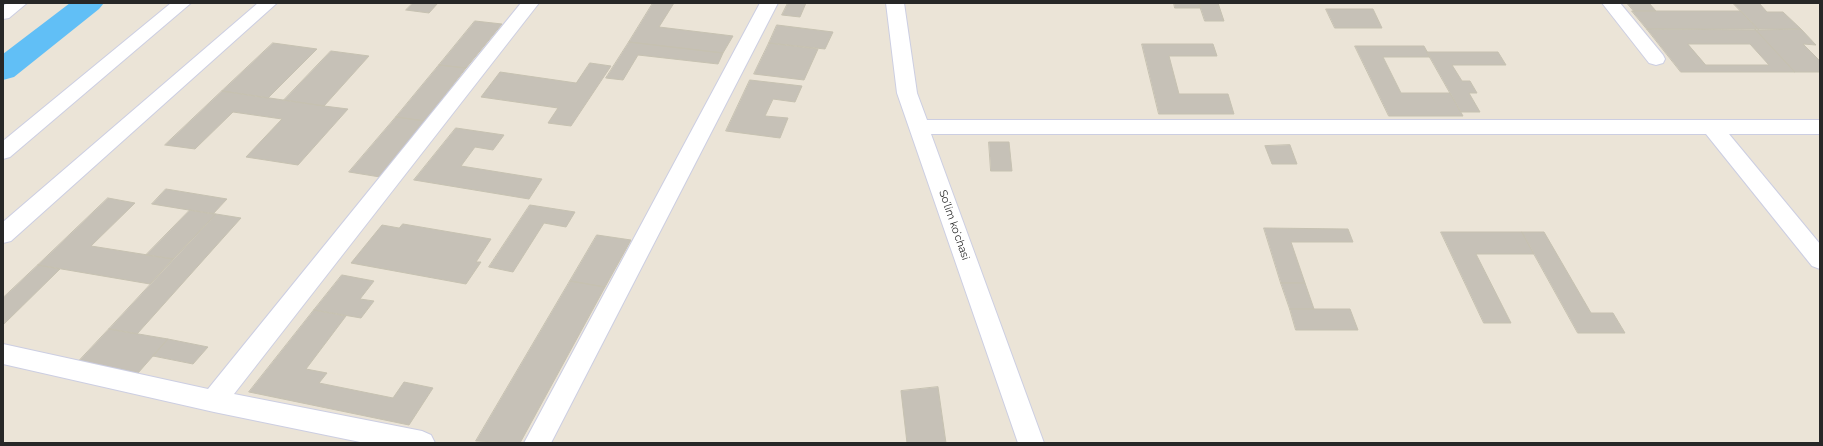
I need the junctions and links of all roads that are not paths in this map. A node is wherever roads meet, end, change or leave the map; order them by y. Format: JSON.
{"nodes":[{"id":1,"x":18,"y":3,"type":"edge"},
{"id":2,"x":182,"y":3,"type":"edge"},
{"id":3,"x":268,"y":3,"type":"edge"},
{"id":4,"x":530,"y":3,"type":"edge"},
{"id":5,"x":769,"y":3,"type":"edge"},
{"id":6,"x":895,"y":3,"type":"edge"},
{"id":7,"x":1611,"y":3,"type":"edge"},
{"id":8,"x":3,"y":14,"type":"edge"},
{"id":9,"x":1656,"y":59,"type":"dead end"},
{"id":10,"x":920,"y":127,"type":"junction"},
{"id":11,"x":1712,"y":127,"type":"junction"},
{"id":12,"x":1820,"y":127,"type":"edge"},
{"id":13,"x":3,"y":152,"type":"edge"},
{"id":14,"x":3,"y":235,"type":"edge"},
{"id":15,"x":1820,"y":260,"type":"edge"},
{"id":16,"x":3,"y":354,"type":"edge"},
{"id":17,"x":214,"y":401,"type":"junction"},
{"id":18,"x":422,"y":443,"type":"edge"},
{"id":19,"x":537,"y":443,"type":"edge"},
{"id":20,"x":1031,"y":443,"type":"edge"}],
"edges":[{"from":1,"to":8,"type":"street"},
{"from":2,"to":13,"type":"street"},
{"from":3,"to":14,"type":"street"},
{"from":4,"to":17,"type":"street"},
{"from":5,"to":19,"type":"street"},
{"from":6,"to":10,"type":"street","name":"Soʻlim koʻchasi"},
{"from":7,"to":9,"type":"street"},
{"from":10,"to":11,"type":"street"},
{"from":10,"to":20,"type":"street","name":"Soʻlim koʻchasi"},
{"from":11,"to":12,"type":"street"},
{"from":11,"to":15,"type":"street"},
{"from":16,"to":17,"type":"street"},
{"from":17,"to":18,"type":"street"}]}
